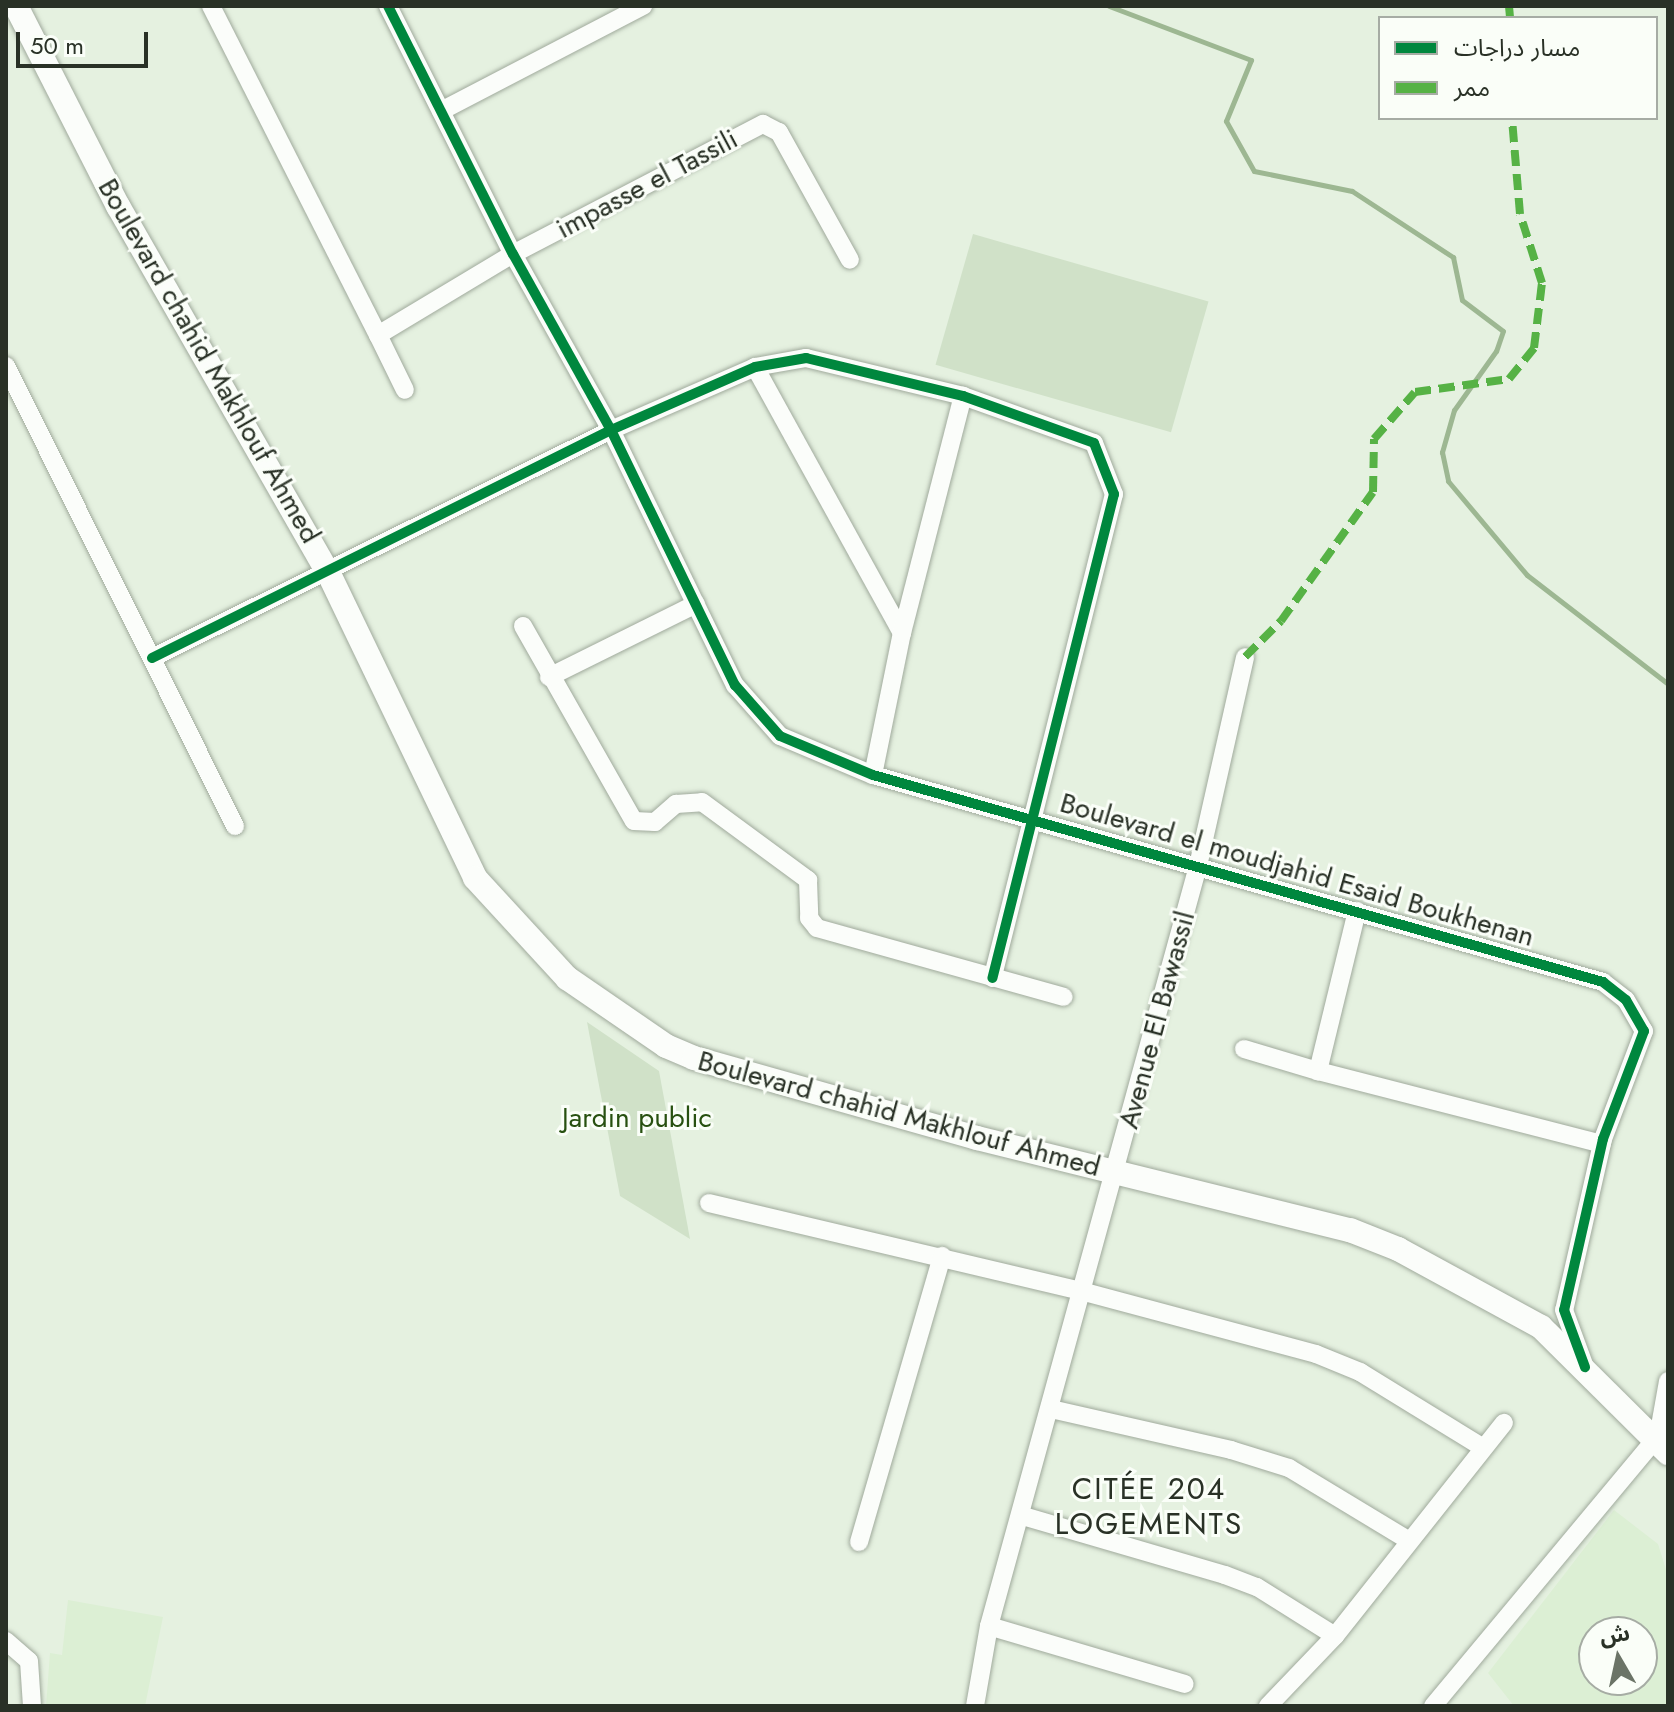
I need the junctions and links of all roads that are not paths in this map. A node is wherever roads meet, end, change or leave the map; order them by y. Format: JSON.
{"nodes":[{"id":1,"x":16,"y":6,"type":"edge"},
{"id":2,"x":211,"y":6,"type":"edge"},
{"id":3,"x":388,"y":6,"type":"edge"},
{"id":4,"x":643,"y":6,"type":"edge"},
{"id":5,"x":441,"y":111,"type":"junction"},
{"id":6,"x":513,"y":254,"type":"junction"},
{"id":7,"x":850,"y":260,"type":"dead end"},
{"id":8,"x":378,"y":335,"type":"junction"},
{"id":9,"x":6,"y":366,"type":"edge"},
{"id":10,"x":755,"y":367,"type":"junction"},
{"id":11,"x":405,"y":390,"type":"dead end"},
{"id":12,"x":963,"y":396,"type":"junction"},
{"id":13,"x":611,"y":430,"type":"junction"},
{"id":14,"x":329,"y":574,"type":"junction"},
{"id":15,"x":696,"y":604,"type":"junction"},
{"id":16,"x":523,"y":626,"type":"dead end"},
{"id":17,"x":902,"y":633,"type":"junction"},
{"id":18,"x":1245,"y":657,"type":"dead end"},
{"id":19,"x":152,"y":658,"type":"junction"},
{"id":20,"x":549,"y":677,"type":"junction"},
{"id":21,"x":873,"y":775,"type":"junction"},
{"id":22,"x":1032,"y":820,"type":"junction"},
{"id":23,"x":235,"y":826,"type":"dead end"},
{"id":24,"x":1198,"y":866,"type":"junction"},
{"id":25,"x":1357,"y":911,"type":"junction"},
{"id":26,"x":992,"y":978,"type":"junction"},
{"id":27,"x":1064,"y":997,"type":"dead end"},
{"id":28,"x":1244,"y":1049,"type":"dead end"},
{"id":29,"x":1318,"y":1071,"type":"junction"},
{"id":30,"x":1602,"y":1144,"type":"junction"},
{"id":31,"x":1117,"y":1174,"type":"junction"},
{"id":32,"x":709,"y":1203,"type":"dead end"},
{"id":33,"x":942,"y":1256,"type":"junction"},
{"id":34,"x":1081,"y":1291,"type":"junction"},
{"id":35,"x":1585,"y":1367,"type":"junction"},
{"id":36,"x":1668,"y":1381,"type":"edge"},
{"id":37,"x":1051,"y":1409,"type":"junction"},
{"id":38,"x":1504,"y":1423,"type":"dead end"},
{"id":39,"x":1660,"y":1446,"type":"edge"},
{"id":40,"x":1482,"y":1447,"type":"junction"},
{"id":41,"x":1023,"y":1516,"type":"junction"},
{"id":42,"x":1408,"y":1540,"type":"junction"},
{"id":43,"x":859,"y":1542,"type":"dead end"},
{"id":44,"x":989,"y":1626,"type":"junction"},
{"id":45,"x":1335,"y":1636,"type":"junction"},
{"id":46,"x":6,"y":1641,"type":"edge"},
{"id":47,"x":1185,"y":1684,"type":"dead end"},
{"id":48,"x":32,"y":1706,"type":"edge"},
{"id":49,"x":975,"y":1706,"type":"edge"},
{"id":50,"x":1268,"y":1706,"type":"edge"},
{"id":51,"x":1433,"y":1706,"type":"edge"}],
"edges":[{"from":1,"to":14,"type":"main road","name":"Boulevard chahid Makhlouf Ahmed"},
{"from":2,"to":8,"type":"street"},
{"from":3,"to":5,"type":"street","name":"Boulevard el moudjahid Esaid Boukhenan"},
{"from":4,"to":5,"type":"street"},
{"from":5,"to":6,"type":"street","name":"Boulevard el moudjahid Esaid Boukhenan"},
{"from":6,"to":7,"type":"street","name":"impasse el Tassili"},
{"from":6,"to":8,"type":"street"},
{"from":6,"to":13,"type":"street","name":"Boulevard el moudjahid Esaid Boukhenan"},
{"from":8,"to":11,"type":"street"},
{"from":9,"to":19,"type":"street"},
{"from":10,"to":12,"type":"street"},
{"from":10,"to":13,"type":"street"},
{"from":10,"to":17,"type":"street"},
{"from":12,"to":17,"type":"street"},
{"from":12,"to":22,"type":"street"},
{"from":13,"to":14,"type":"street"},
{"from":13,"to":15,"type":"street","name":"Boulevard el moudjahid Esaid Boukhenan"},
{"from":14,"to":19,"type":"street"},
{"from":14,"to":31,"type":"main road","name":"Boulevard chahid Makhlouf Ahmed"},
{"from":15,"to":20,"type":"street"},
{"from":15,"to":21,"type":"street","name":"Boulevard el moudjahid Esaid Boukhenan"},
{"from":16,"to":20,"type":"street"},
{"from":17,"to":21,"type":"street"},
{"from":18,"to":24,"type":"street","name":"Avenue El Bawassil"},
{"from":19,"to":23,"type":"street"},
{"from":20,"to":26,"type":"street"},
{"from":21,"to":22,"type":"street","name":"Boulevard el moudjahid Esaid Boukhenan"},
{"from":22,"to":24,"type":"street","name":"Boulevard el moudjahid Esaid Boukhenan"},
{"from":22,"to":26,"type":"street"},
{"from":24,"to":25,"type":"street","name":"Boulevard el moudjahid Esaid Boukhenan"},
{"from":24,"to":31,"type":"street","name":"Avenue El Bawassil"},
{"from":25,"to":29,"type":"street"},
{"from":25,"to":30,"type":"street","name":"Boulevard el moudjahid Esaid Boukhenan"},
{"from":26,"to":27,"type":"street"},
{"from":28,"to":29,"type":"street"},
{"from":29,"to":30,"type":"street"},
{"from":30,"to":35,"type":"street","name":"Boulevard el moudjahid Esaid Boukhenan"},
{"from":31,"to":34,"type":"street","name":"Avenue El Bawassil"},
{"from":31,"to":35,"type":"main road","name":"Boulevard chahid Makhlouf Ahmed"},
{"from":32,"to":33,"type":"street"},
{"from":33,"to":34,"type":"street"},
{"from":33,"to":43,"type":"street"},
{"from":34,"to":37,"type":"street","name":"Avenue El Bawassil"},
{"from":34,"to":40,"type":"street"},
{"from":35,"to":39,"type":"main road","name":"Boulevard chahid Makhlouf Ahmed"},
{"from":36,"to":39,"type":"street"},
{"from":37,"to":41,"type":"street","name":"Avenue El Bawassil"},
{"from":37,"to":42,"type":"street"},
{"from":38,"to":40,"type":"street"},
{"from":39,"to":51,"type":"street"},
{"from":40,"to":42,"type":"street"},
{"from":41,"to":44,"type":"street","name":"Avenue El Bawassil"},
{"from":41,"to":45,"type":"street"},
{"from":42,"to":45,"type":"street"},
{"from":44,"to":47,"type":"street"},
{"from":44,"to":49,"type":"street","name":"Avenue El Bawassil"},
{"from":45,"to":50,"type":"street"},
{"from":46,"to":48,"type":"street"}]}
